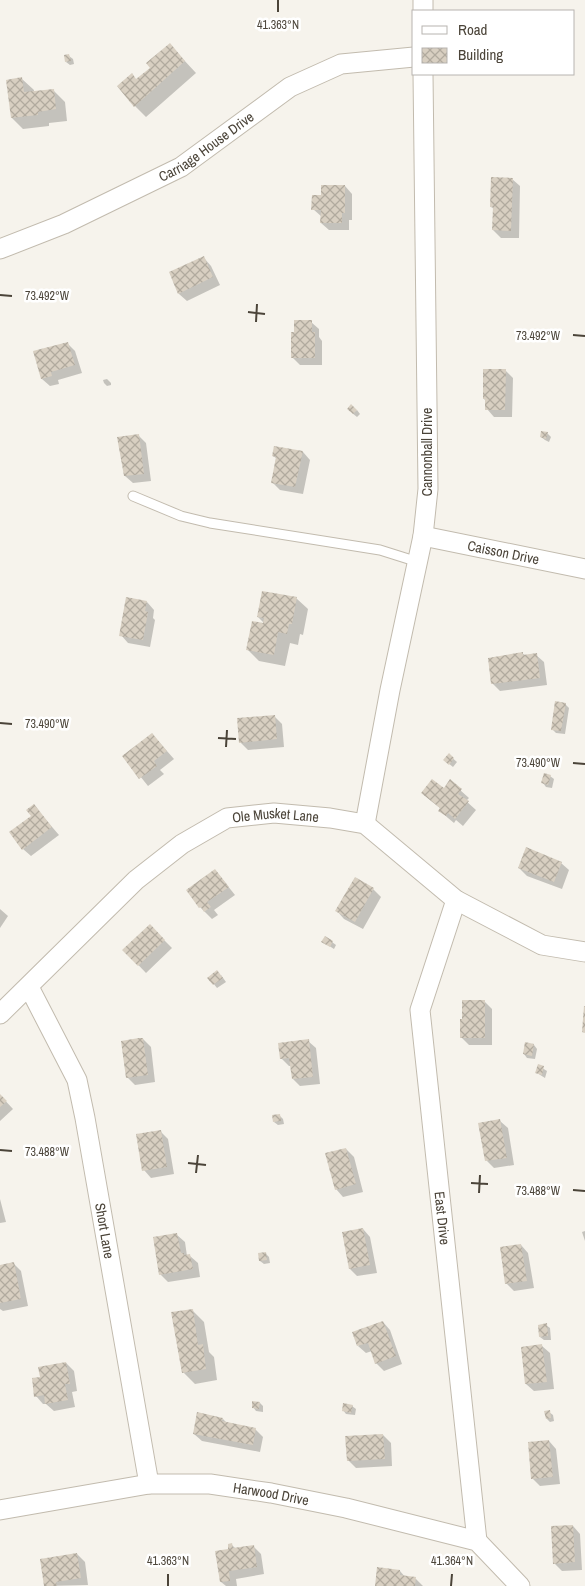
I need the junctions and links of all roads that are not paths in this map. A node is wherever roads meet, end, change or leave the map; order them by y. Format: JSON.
{"nodes":[{"id":1,"x":412,"y":57,"type":"edge"},
{"id":2,"x":423,"y":75,"type":"edge"},
{"id":3,"x":0,"y":249,"type":"edge"},
{"id":4,"x":133,"y":496,"type":"dead end"},
{"id":5,"x":423,"y":536,"type":"junction"},
{"id":6,"x":418,"y":562,"type":"junction"},
{"id":7,"x":585,"y":569,"type":"edge"},
{"id":8,"x":365,"y":824,"type":"junction"},
{"id":9,"x":456,"y":900,"type":"junction"},
{"id":10,"x":585,"y":952,"type":"edge"},
{"id":11,"x":29,"y":987,"type":"junction"},
{"id":12,"x":0,"y":1014,"type":"edge"},
{"id":13,"x":149,"y":1484,"type":"junction"},
{"id":14,"x":0,"y":1510,"type":"edge"},
{"id":15,"x":478,"y":1541,"type":"junction"},
{"id":16,"x":520,"y":1586,"type":"edge"}],
"edges":[{"from":1,"to":3,"type":"street","name":"Carriage House Drive"},
{"from":2,"to":5,"type":"street","name":"Cannonball Drive"},
{"from":4,"to":6,"type":"lane"},
{"from":5,"to":6,"type":"street","name":"Cannonball Drive"},
{"from":5,"to":7,"type":"street","name":"Caisson Drive"},
{"from":6,"to":8,"type":"street","name":"Cannonball Drive"},
{"from":8,"to":9,"type":"street"},
{"from":8,"to":11,"type":"street","name":"Ole Musket Lane"},
{"from":9,"to":10,"type":"street"},
{"from":9,"to":15,"type":"street","name":"East Drive"},
{"from":11,"to":12,"type":"street","name":"Ole Musket Lane"},
{"from":11,"to":13,"type":"street","name":"Short Lane"},
{"from":13,"to":14,"type":"street","name":"Harwood Drive"},
{"from":13,"to":15,"type":"street","name":"Harwood Drive"},
{"from":15,"to":16,"type":"street"}]}
